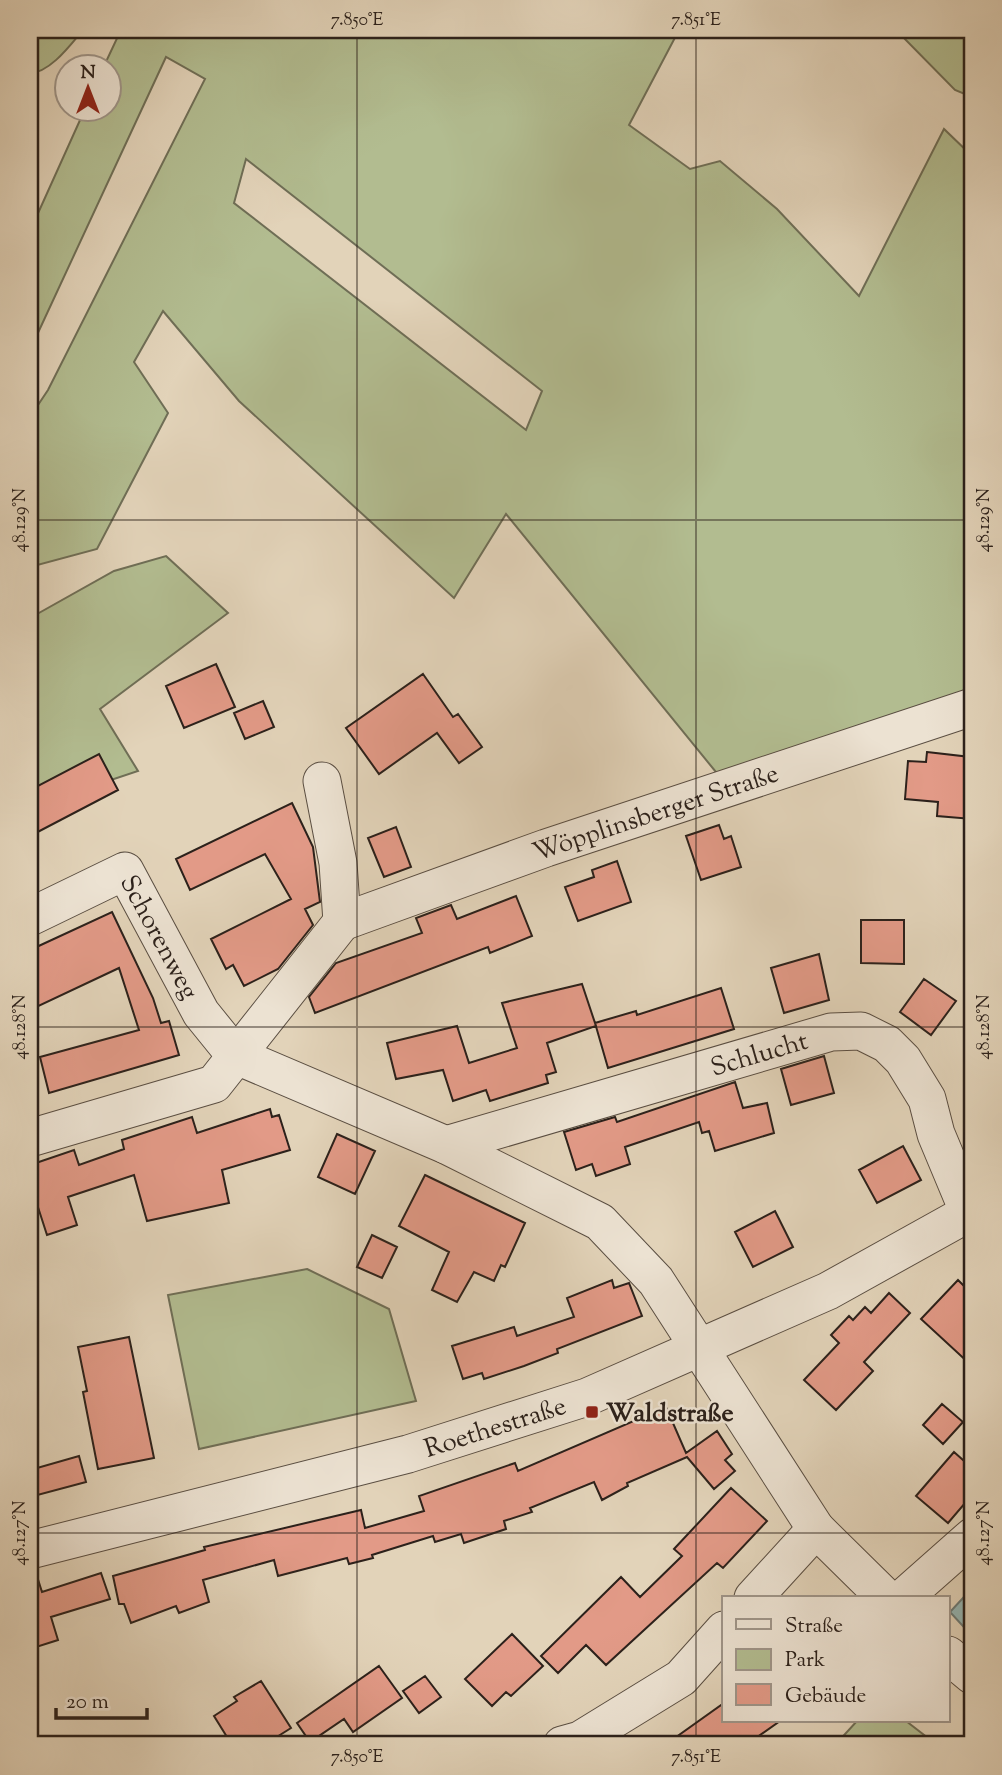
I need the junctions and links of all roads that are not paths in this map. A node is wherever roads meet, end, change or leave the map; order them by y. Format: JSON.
{"nodes":[{"id":1,"x":972,"y":707,"type":"edge"},
{"id":2,"x":322,"y":781,"type":"dead end"},
{"id":3,"x":30,"y":916,"type":"edge"},
{"id":4,"x":342,"y":922,"type":"junction"},
{"id":5,"x":235,"y":1055,"type":"junction"},
{"id":6,"x":30,"y":1138,"type":"edge"},
{"id":7,"x":446,"y":1145,"type":"junction"},
{"id":8,"x":971,"y":1212,"type":"edge"},
{"id":9,"x":700,"y":1349,"type":"junction"},
{"id":10,"x":816,"y":1529,"type":"junction"},
{"id":11,"x":972,"y":1537,"type":"edge"},
{"id":12,"x":30,"y":1550,"type":"edge"},
{"id":13,"x":755,"y":1596,"type":"edge"},
{"id":14,"x":884,"y":1596,"type":"edge"},
{"id":15,"x":905,"y":1596,"type":"edge"},
{"id":16,"x":722,"y":1632,"type":"edge"},
{"id":17,"x":950,"y":1657,"type":"edge"},
{"id":18,"x":972,"y":1675,"type":"edge"},
{"id":19,"x":562,"y":1745,"type":"edge"}],
"edges":[{"from":1,"to":4,"type":"street","name":"Wöpplinsberger Straße"},
{"from":2,"to":4,"type":"street"},
{"from":3,"to":5,"type":"street","name":"Schorenweg"},
{"from":4,"to":5,"type":"street"},
{"from":5,"to":6,"type":"street"},
{"from":5,"to":7,"type":"street"},
{"from":7,"to":8,"type":"street","name":"Schlucht"},
{"from":7,"to":9,"type":"street"},
{"from":8,"to":9,"type":"street","name":"Roethestraße"},
{"from":9,"to":10,"type":"street"},
{"from":9,"to":12,"type":"street","name":"Roethestraße"},
{"from":10,"to":13,"type":"street"},
{"from":10,"to":14,"type":"street"},
{"from":11,"to":15,"type":"street"},
{"from":16,"to":19,"type":"street"},
{"from":17,"to":18,"type":"street"}]}
